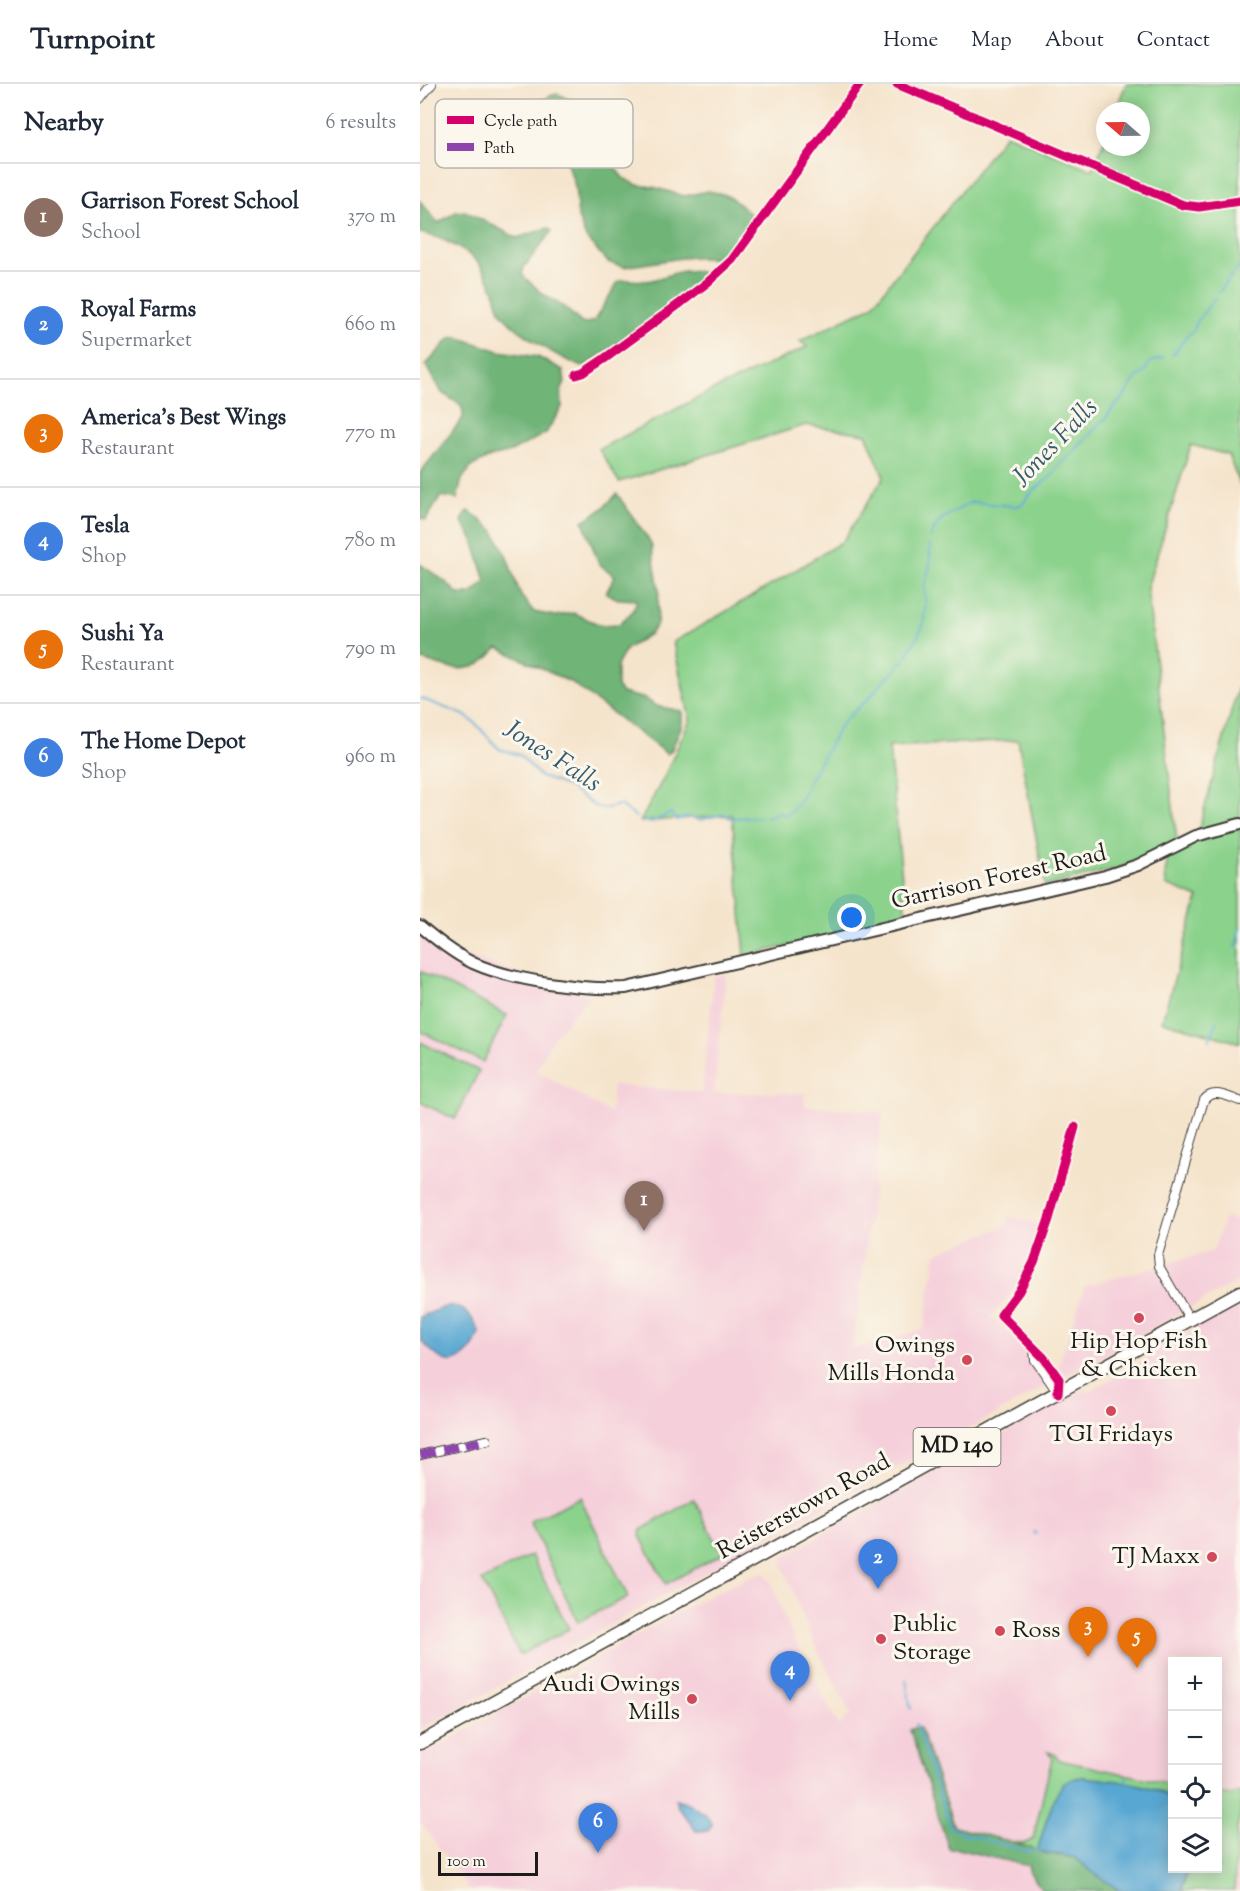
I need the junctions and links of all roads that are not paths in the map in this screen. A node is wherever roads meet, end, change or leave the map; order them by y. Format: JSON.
{"nodes":[{"id":1,"x":432,"y":84,"type":"edge"},
{"id":2,"x":860,"y":84,"type":"edge"},
{"id":3,"x":897,"y":84,"type":"edge"},
{"id":4,"x":420,"y":99,"type":"edge"},
{"id":5,"x":1240,"y":201,"type":"edge"},
{"id":6,"x":576,"y":375,"type":"dead end"},
{"id":7,"x":1240,"y":824,"type":"edge"},
{"id":8,"x":420,"y":926,"type":"edge"},
{"id":9,"x":1240,"y":1101,"type":"edge"},
{"id":10,"x":1075,"y":1127,"type":"dead end"},
{"id":11,"x":1240,"y":1292,"type":"edge"},
{"id":12,"x":1190,"y":1320,"type":"junction"},
{"id":13,"x":1058,"y":1392,"type":"junction"},
{"id":14,"x":487,"y":1440,"type":"dead end"},
{"id":15,"x":420,"y":1455,"type":"edge"},
{"id":16,"x":420,"y":1743,"type":"edge"}],
"edges":[{"from":1,"to":4,"type":"street"},
{"from":2,"to":6,"type":"street"},
{"from":3,"to":5,"type":"street"},
{"from":7,"to":8,"type":"main road","name":"Garrison Forest Road"},
{"from":9,"to":12,"type":"street"},
{"from":10,"to":13,"type":"street"},
{"from":11,"to":12,"type":"main road","name":"Reisterstown Road","number":"MD 140"},
{"from":12,"to":13,"type":"main road","name":"Reisterstown Road","number":"MD 140"},
{"from":13,"to":16,"type":"main road","name":"Reisterstown Road","number":"MD 140"},
{"from":14,"to":15,"type":"street"}]}
